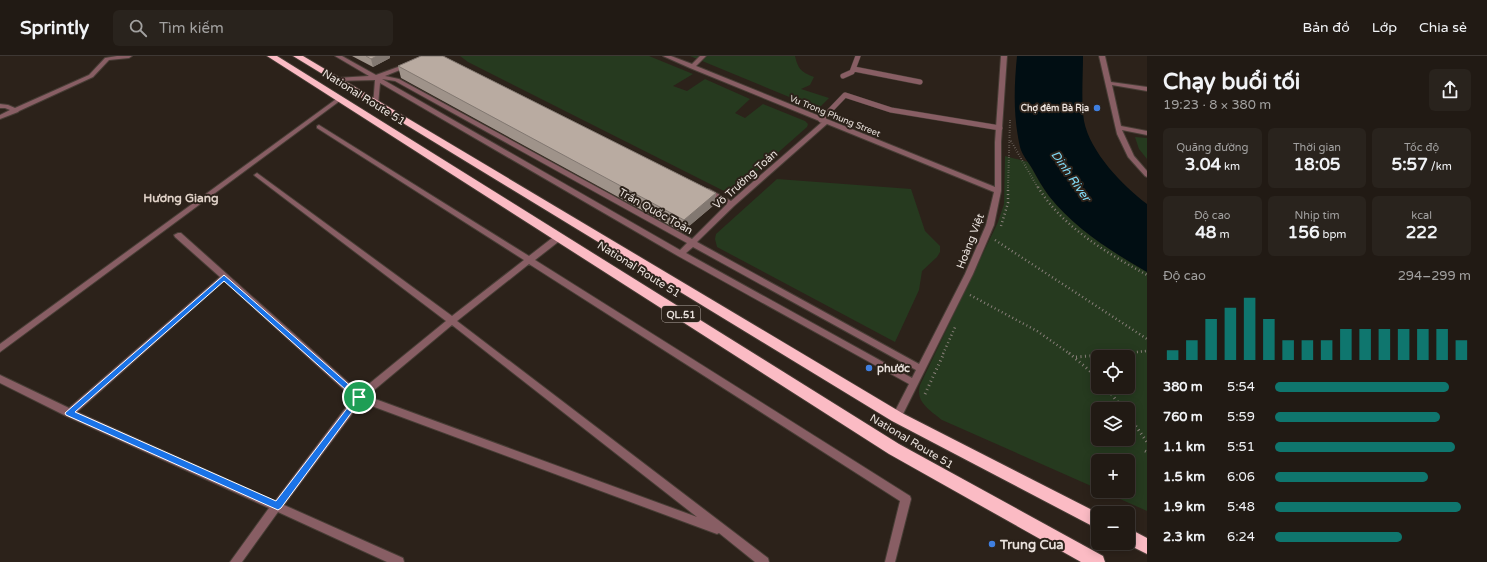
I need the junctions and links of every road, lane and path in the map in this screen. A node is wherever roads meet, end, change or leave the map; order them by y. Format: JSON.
{"nodes":[{"id":1,"x":129,"y":56,"type":"edge"},
{"id":2,"x":271,"y":56,"type":"edge"},
{"id":3,"x":297,"y":56,"type":"edge"},
{"id":4,"x":338,"y":56,"type":"edge"},
{"id":5,"x":666,"y":56,"type":"edge"},
{"id":6,"x":703,"y":56,"type":"edge"},
{"id":7,"x":858,"y":56,"type":"edge"},
{"id":8,"x":1004,"y":56,"type":"edge"},
{"id":9,"x":1102,"y":56,"type":"edge"},
{"id":10,"x":417,"y":61,"type":"edge"},
{"id":11,"x":692,"y":67,"type":"junction"},
{"id":12,"x":854,"y":69,"type":"junction"},
{"id":13,"x":843,"y":76,"type":"dead end"},
{"id":14,"x":378,"y":77,"type":"junction"},
{"id":15,"x":336,"y":80,"type":"junction"},
{"id":16,"x":920,"y":82,"type":"dead end"},
{"id":17,"x":1109,"y":83,"type":"junction"},
{"id":18,"x":1147,"y":89,"type":"edge"},
{"id":19,"x":339,"y":99,"type":"junction"},
{"id":20,"x":376,"y":105,"type":"junction"},
{"id":21,"x":0,"y":106,"type":"edge"},
{"id":22,"x":16,"y":110,"type":"junction"},
{"id":23,"x":0,"y":117,"type":"edge"},
{"id":24,"x":468,"y":120,"type":"junction"},
{"id":25,"x":823,"y":121,"type":"junction"},
{"id":26,"x":319,"y":127,"type":"dead end"},
{"id":27,"x":458,"y":127,"type":"junction"},
{"id":28,"x":1118,"y":127,"type":"junction"},
{"id":29,"x":1000,"y":128,"type":"junction"},
{"id":30,"x":1147,"y":132,"type":"edge"},
{"id":31,"x":1010,"y":141,"type":"dead end"},
{"id":32,"x":257,"y":175,"type":"dead end"},
{"id":33,"x":1147,"y":175,"type":"edge"},
{"id":34,"x":572,"y":178,"type":"junction"},
{"id":35,"x":562,"y":186,"type":"junction"},
{"id":36,"x":697,"y":186,"type":"edge"},
{"id":37,"x":998,"y":191,"type":"junction"},
{"id":38,"x":732,"y":204,"type":"junction"},
{"id":39,"x":178,"y":235,"type":"dead end"},
{"id":40,"x":559,"y":237,"type":"junction"},
{"id":41,"x":995,"y":240,"type":"dead end"},
{"id":42,"x":691,"y":244,"type":"junction"},
{"id":43,"x":681,"y":254,"type":"junction"},
{"id":44,"x":530,"y":260,"type":"junction"},
{"id":45,"x":1147,"y":275,"type":"edge"},
{"id":46,"x":224,"y":277,"type":"junction"},
{"id":47,"x":970,"y":295,"type":"dead end"},
{"id":48,"x":452,"y":321,"type":"junction"},
{"id":49,"x":1147,"y":340,"type":"edge"},
{"id":50,"x":0,"y":349,"type":"edge"},
{"id":51,"x":1147,"y":351,"type":"edge"},
{"id":52,"x":1076,"y":357,"type":"junction"},
{"id":53,"x":921,"y":369,"type":"junction"},
{"id":54,"x":1091,"y":371,"type":"edge"},
{"id":55,"x":0,"y":379,"type":"edge"},
{"id":56,"x":914,"y":383,"type":"junction"},
{"id":57,"x":1111,"y":394,"type":"edge"},
{"id":58,"x":359,"y":397,"type":"junction"},
{"id":59,"x":1118,"y":402,"type":"edge"},
{"id":60,"x":69,"y":413,"type":"junction"},
{"id":61,"x":897,"y":417,"type":"junction"},
{"id":62,"x":1135,"y":425,"type":"edge"},
{"id":63,"x":1147,"y":442,"type":"edge"},
{"id":64,"x":278,"y":506,"type":"junction"},
{"id":65,"x":1091,"y":517,"type":"edge"},
{"id":66,"x":726,"y":533,"type":"junction"},
{"id":67,"x":1135,"y":540,"type":"edge"},
{"id":68,"x":1147,"y":546,"type":"edge"},
{"id":69,"x":235,"y":562,"type":"edge"},
{"id":70,"x":399,"y":562,"type":"edge"},
{"id":71,"x":764,"y":562,"type":"edge"},
{"id":72,"x":890,"y":562,"type":"edge"},
{"id":73,"x":1097,"y":562,"type":"edge"}],
"edges":[{"from":1,"to":22,"type":"street"},
{"from":2,"to":19,"type":"highway","name":"National Route 51","number":"QL.51"},
{"from":3,"to":15,"type":"highway","name":"National Route 51","number":"QL.51"},
{"from":4,"to":14,"type":"street","name":"Trần Quốc Toản"},
{"from":5,"to":11,"type":"street","name":"Vu Trong Phung Street"},
{"from":6,"to":11,"type":"street"},
{"from":7,"to":12,"type":"lane"},
{"from":8,"to":29,"type":"street","name":"Hoàng Việt"},
{"from":9,"to":17,"type":"street"},
{"from":10,"to":14,"type":"street"},
{"from":11,"to":25,"type":"street","name":"Vu Trong Phung Street"},
{"from":12,"to":13,"type":"lane"},
{"from":12,"to":16,"type":"lane"},
{"from":14,"to":15,"type":"street"},
{"from":14,"to":20,"type":"street"},
{"from":14,"to":24,"type":"street","name":"Trần Quốc Toản"},
{"from":14,"to":27,"type":"street","name":"Trần Quốc Toản"},
{"from":15,"to":20,"type":"highway","name":"National Route 51","number":"QL.51"},
{"from":17,"to":18,"type":"street"},
{"from":17,"to":28,"type":"street"},
{"from":19,"to":40,"type":"highway","name":"National Route 51","number":"QL.51"},
{"from":19,"to":50,"type":"street"},
{"from":20,"to":61,"type":"highway","name":"National Route 51","number":"QL.51"},
{"from":21,"to":22,"type":"street"},
{"from":22,"to":23,"type":"street"},
{"from":24,"to":27,"type":"street"},
{"from":24,"to":34,"type":"street","name":"Trần Quốc Toản"},
{"from":25,"to":29,"type":"lane"},
{"from":25,"to":37,"type":"street","name":"Vu Trong Phung Street"},
{"from":25,"to":38,"type":"street","name":"Võ Trường Toản"},
{"from":26,"to":44,"type":"street"},
{"from":27,"to":35,"type":"street","name":"Trần Quốc Toản"},
{"from":28,"to":30,"type":"street"},
{"from":28,"to":33,"type":"street"},
{"from":29,"to":37,"type":"street","name":"Hoàng Việt"},
{"from":31,"to":45,"type":"path"},
{"from":32,"to":48,"type":"street"},
{"from":34,"to":35,"type":"street"},
{"from":34,"to":42,"type":"street","name":"Trần Quốc Toản"},
{"from":35,"to":43,"type":"street","name":"Trần Quốc Toản"},
{"from":36,"to":38,"type":"street"},
{"from":37,"to":53,"type":"street","name":"Hoàng Việt"},
{"from":38,"to":42,"type":"street","name":"Võ Trường Toản"},
{"from":39,"to":46,"type":"street"},
{"from":40,"to":44,"type":"street"},
{"from":40,"to":73,"type":"highway","name":"National Route 51","number":"QL.51"},
{"from":41,"to":49,"type":"path"},
{"from":42,"to":43,"type":"street","name":"Võ Trường Toản"},
{"from":42,"to":53,"type":"street","name":"Trần Quốc Toản"},
{"from":43,"to":56,"type":"street","name":"Trần Quốc Toản"},
{"from":44,"to":48,"type":"street"},
{"from":44,"to":72,"type":"street"},
{"from":46,"to":58,"type":"street"},
{"from":46,"to":60,"type":"street"},
{"from":47,"to":52,"type":"path"},
{"from":48,"to":58,"type":"street"},
{"from":48,"to":66,"type":"street"},
{"from":51,"to":52,"type":"path"},
{"from":52,"to":54,"type":"path"},
{"from":53,"to":56,"type":"street","name":"Hoàng Việt"},
{"from":55,"to":60,"type":"street"},
{"from":56,"to":61,"type":"street","name":"Hoàng Việt"},
{"from":57,"to":59,"type":"path"},
{"from":58,"to":64,"type":"street"},
{"from":58,"to":66,"type":"street"},
{"from":60,"to":64,"type":"street"},
{"from":61,"to":65,"type":"highway","name":"National Route 51","number":"QL.51"},
{"from":62,"to":63,"type":"path"},
{"from":64,"to":69,"type":"street"},
{"from":64,"to":70,"type":"street"},
{"from":66,"to":71,"type":"street"},
{"from":67,"to":68,"type":"highway"}]}
